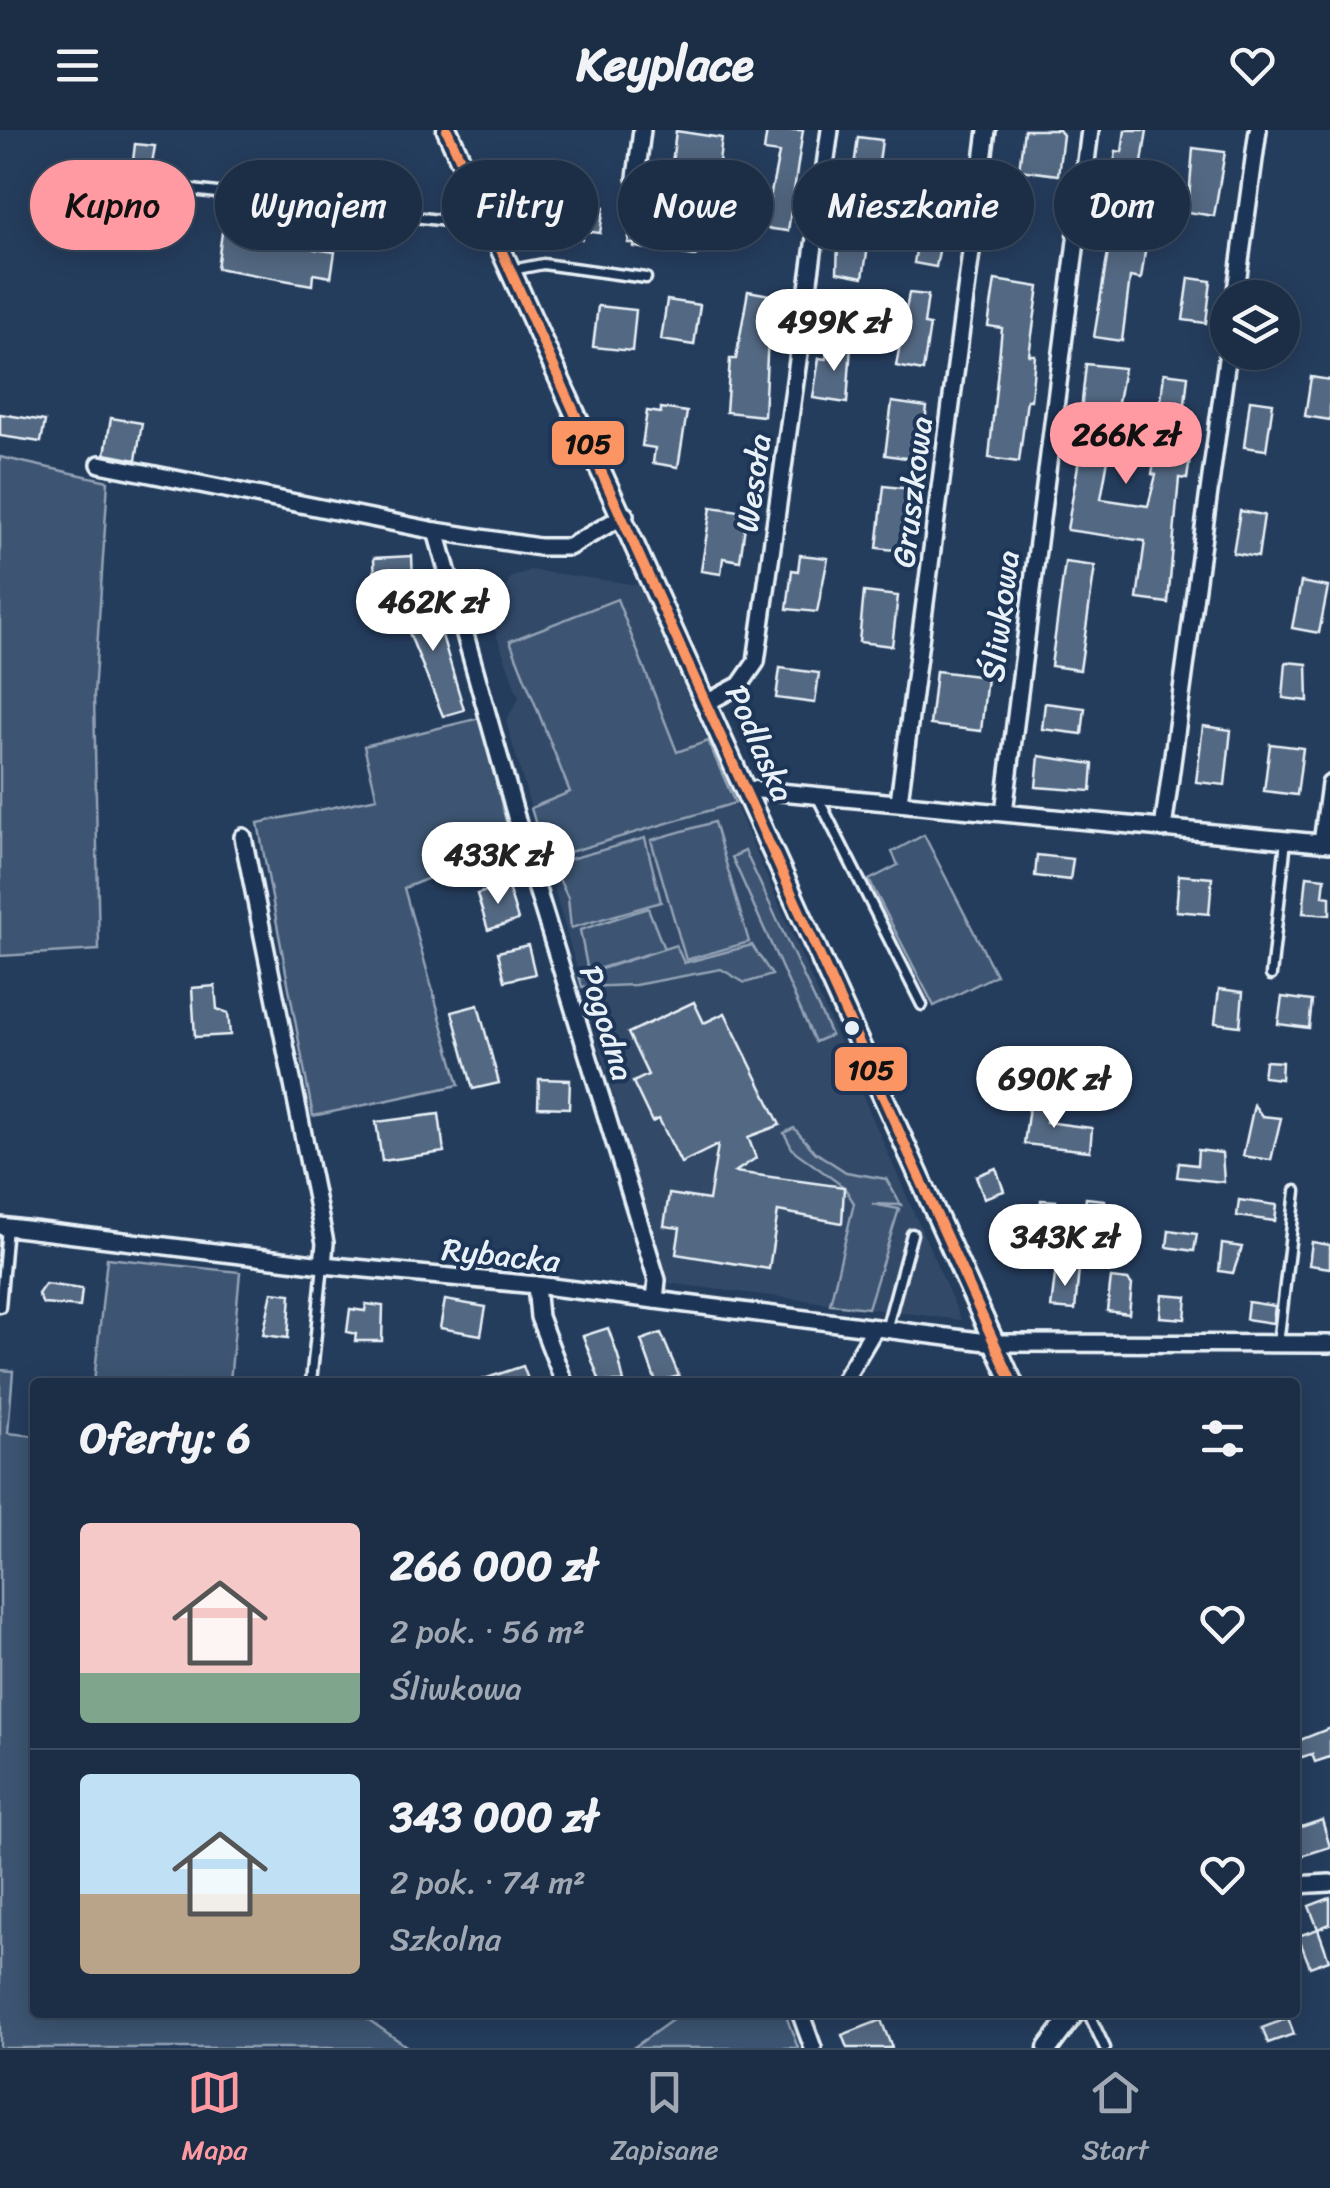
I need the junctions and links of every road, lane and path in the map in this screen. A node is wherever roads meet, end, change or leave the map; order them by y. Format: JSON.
{"nodes":[{"id":1,"x":447,"y":130,"type":"edge"},
{"id":2,"x":642,"y":130,"type":"edge"},
{"id":3,"x":830,"y":130,"type":"edge"},
{"id":4,"x":987,"y":130,"type":"edge"},
{"id":5,"x":1090,"y":130,"type":"edge"},
{"id":6,"x":1258,"y":130,"type":"edge"},
{"id":7,"x":461,"y":160,"type":"edge"},
{"id":8,"x":638,"y":160,"type":"edge"},
{"id":9,"x":195,"y":190,"type":"edge"},
{"id":10,"x":442,"y":220,"type":"edge"},
{"id":11,"x":503,"y":250,"type":"edge"},
{"id":12,"x":512,"y":270,"type":"junction"},
{"id":13,"x":646,"y":278,"type":"dead end"},
{"id":14,"x":1237,"y":280,"type":"edge"},
{"id":15,"x":1226,"y":370,"type":"edge"},
{"id":16,"x":100,"y":464,"type":"dead end"},
{"id":17,"x":625,"y":515,"type":"junction"},
{"id":18,"x":436,"y":531,"type":"junction"},
{"id":19,"x":708,"y":702,"type":"junction"},
{"id":20,"x":1330,"y":784,"type":"edge"},
{"id":21,"x":748,"y":789,"type":"junction"},
{"id":22,"x":816,"y":794,"type":"junction"},
{"id":23,"x":899,"y":801,"type":"junction"},
{"id":24,"x":1004,"y":812,"type":"junction"},
{"id":25,"x":1164,"y":830,"type":"junction"},
{"id":26,"x":243,"y":837,"type":"dead end"},
{"id":27,"x":1286,"y":840,"type":"junction"},
{"id":28,"x":1326,"y":843,"type":"edge"},
{"id":29,"x":1271,"y":975,"type":"dead end"},
{"id":30,"x":922,"y":1005,"type":"dead end"},
{"id":31,"x":1296,"y":1191,"type":"dead end"},
{"id":32,"x":4,"y":1226,"type":"edge"},
{"id":33,"x":912,"y":1234,"type":"dead end"},
{"id":34,"x":324,"y":1265,"type":"junction"},
{"id":35,"x":536,"y":1285,"type":"junction"},
{"id":36,"x":655,"y":1300,"type":"junction"},
{"id":37,"x":0,"y":1307,"type":"edge"},
{"id":38,"x":880,"y":1329,"type":"junction"},
{"id":39,"x":995,"y":1343,"type":"junction"},
{"id":40,"x":1278,"y":1344,"type":"junction"},
{"id":41,"x":1330,"y":1344,"type":"edge"},
{"id":42,"x":311,"y":1378,"type":"edge"},
{"id":43,"x":562,"y":1378,"type":"edge"},
{"id":44,"x":846,"y":1378,"type":"edge"},
{"id":45,"x":1010,"y":1378,"type":"edge"},
{"id":46,"x":1330,"y":1882,"type":"edge"},
{"id":47,"x":1300,"y":1885,"type":"edge"},
{"id":48,"x":802,"y":2018,"type":"edge"},
{"id":49,"x":1070,"y":2018,"type":"edge"},
{"id":50,"x":1091,"y":2018,"type":"edge"},
{"id":51,"x":813,"y":2048,"type":"edge"},
{"id":52,"x":1048,"y":2048,"type":"edge"},
{"id":53,"x":1105,"y":2048,"type":"edge"}],
"edges":[{"from":1,"to":7,"type":"street","name":"Podlaska"},
{"from":2,"to":8,"type":"street"},
{"from":3,"to":19,"type":"street","name":"Wesoła"},
{"from":4,"to":23,"type":"street","name":"Gruszkowa"},
{"from":5,"to":24,"type":"street","name":"Śliwkowa"},
{"from":6,"to":14,"type":"street"},
{"from":9,"to":10,"type":"lane"},
{"from":11,"to":12,"type":"street","name":"Podlaska"},
{"from":12,"to":13,"type":"lane"},
{"from":12,"to":17,"type":"street","name":"Podlaska"},
{"from":15,"to":25,"type":"street"},
{"from":16,"to":18,"type":"street"},
{"from":17,"to":18,"type":"street"},
{"from":17,"to":19,"type":"street","name":"Podlaska"},
{"from":18,"to":36,"type":"street","name":"Pogodna"},
{"from":19,"to":21,"type":"street","name":"Podlaska"},
{"from":20,"to":28,"type":"street"},
{"from":21,"to":22,"type":"street"},
{"from":21,"to":39,"type":"street","name":"Podlaska"},
{"from":22,"to":23,"type":"street"},
{"from":22,"to":30,"type":"lane"},
{"from":23,"to":24,"type":"street"},
{"from":24,"to":25,"type":"street"},
{"from":25,"to":27,"type":"street"},
{"from":26,"to":34,"type":"street"},
{"from":27,"to":28,"type":"street"},
{"from":27,"to":29,"type":"lane"},
{"from":31,"to":40,"type":"lane"},
{"from":32,"to":34,"type":"street","name":"Rybacka"},
{"from":32,"to":37,"type":"lane"},
{"from":33,"to":38,"type":"lane"},
{"from":34,"to":35,"type":"street","name":"Rybacka"},
{"from":34,"to":42,"type":"lane"},
{"from":35,"to":36,"type":"street","name":"Rybacka"},
{"from":35,"to":43,"type":"street"},
{"from":36,"to":38,"type":"street","name":"Rybacka"},
{"from":38,"to":39,"type":"street","name":"Rybacka"},
{"from":38,"to":44,"type":"street"},
{"from":39,"to":40,"type":"street","name":"Rybacka"},
{"from":39,"to":45,"type":"street","name":"Podlaska"},
{"from":40,"to":41,"type":"street","name":"Rybacka"},
{"from":46,"to":47,"type":"street"},
{"from":48,"to":51,"type":"street"},
{"from":49,"to":52,"type":"street"},
{"from":50,"to":53,"type":"lane"}]}
